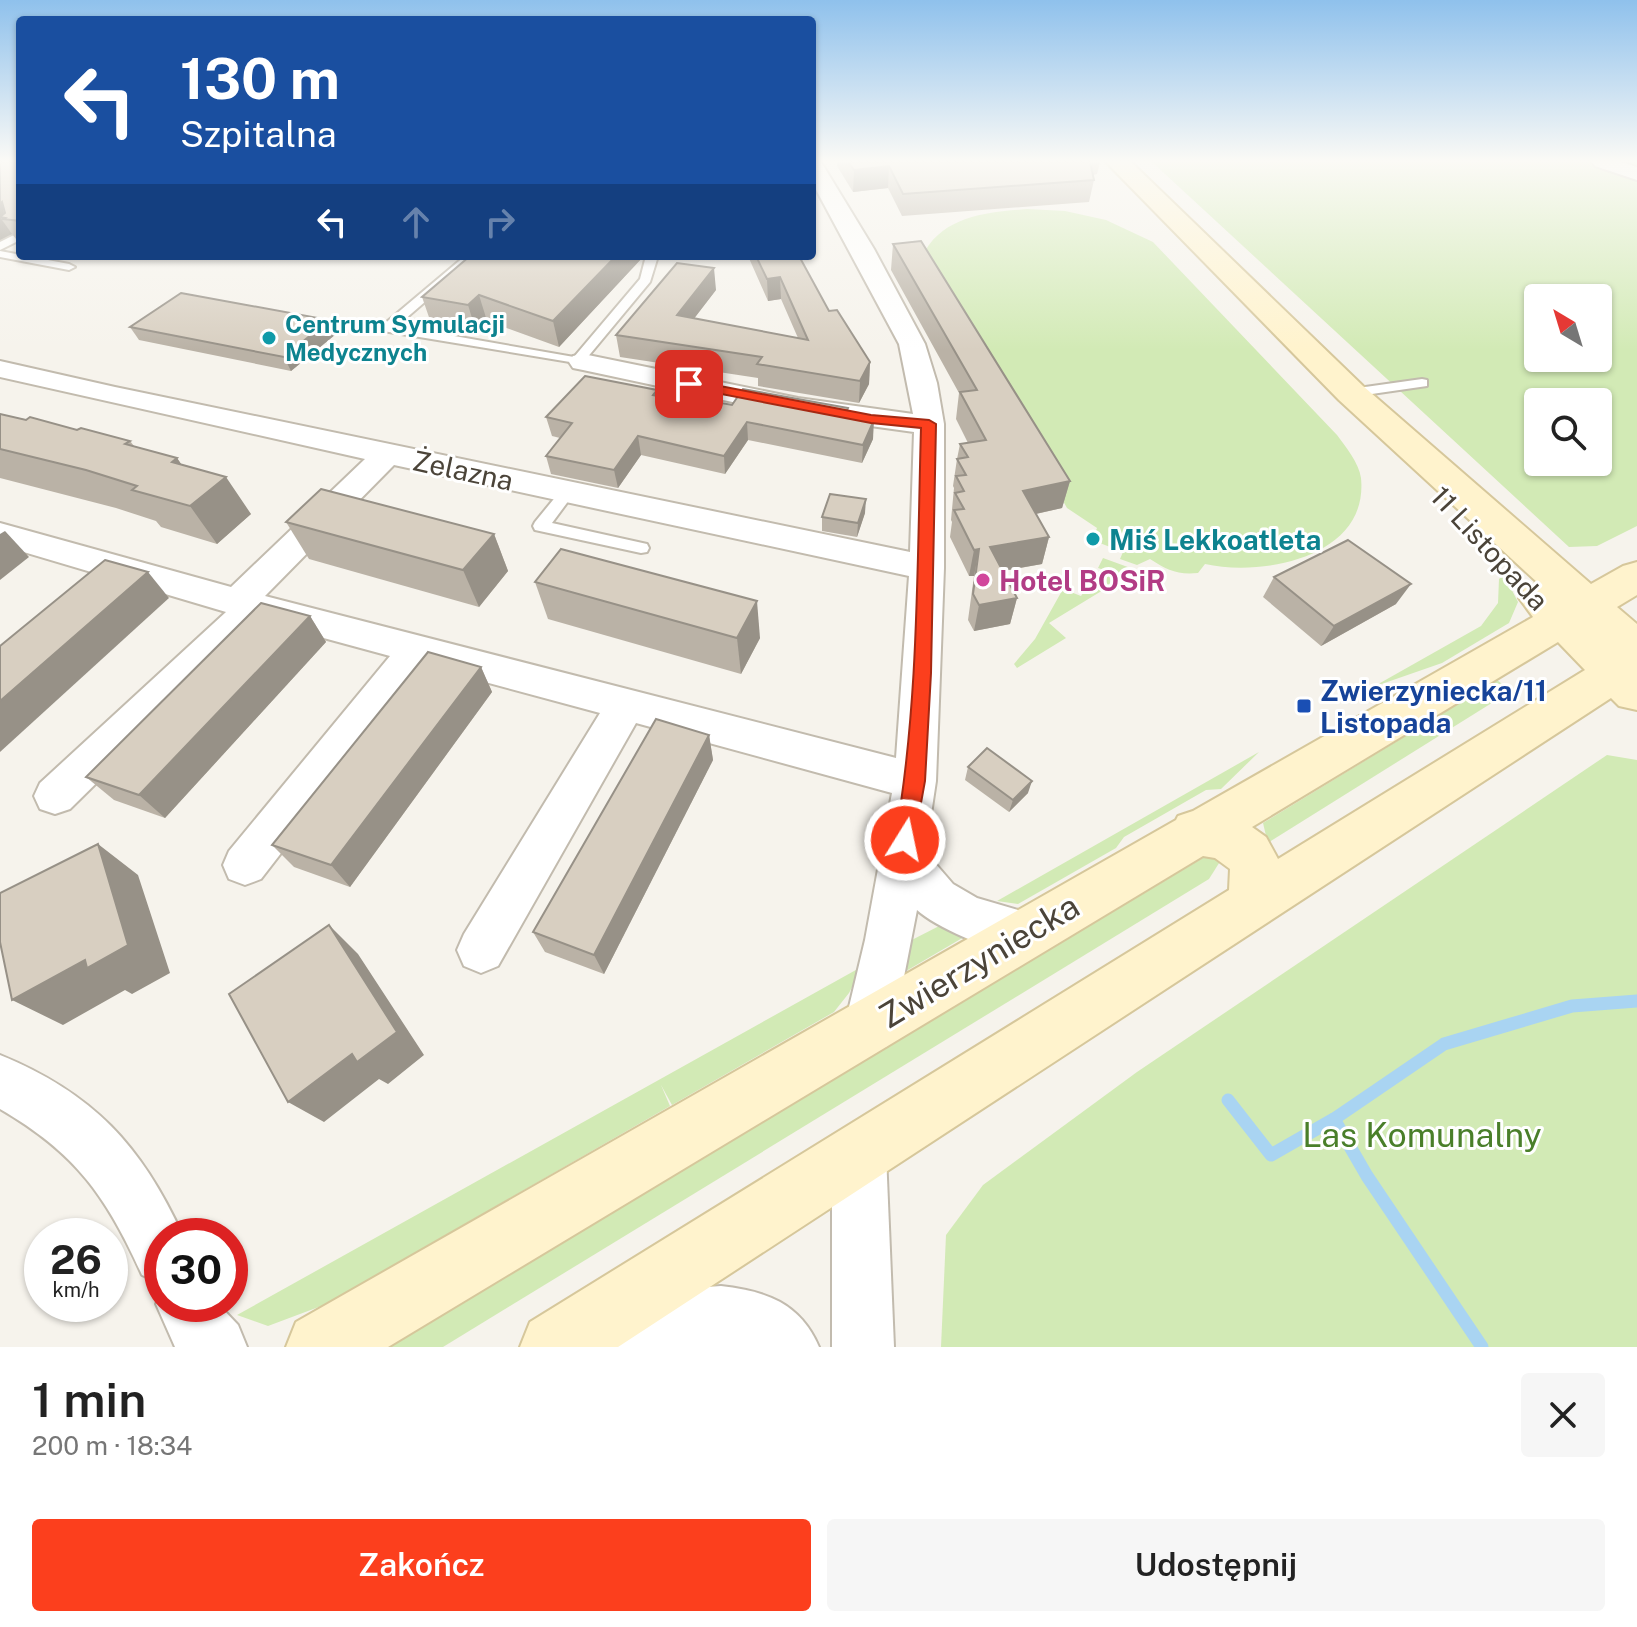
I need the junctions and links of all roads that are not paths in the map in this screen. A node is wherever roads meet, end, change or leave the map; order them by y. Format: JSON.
{"nodes":[{"id":1,"x":848,"y":225,"type":"edge"},
{"id":2,"x":1181,"y":225,"type":"edge"},
{"id":3,"x":32,"y":260,"type":"edge"},
{"id":4,"x":467,"y":260,"type":"edge"},
{"id":5,"x":651,"y":260,"type":"edge"},
{"id":6,"x":69,"y":267,"type":"dead end"},
{"id":7,"x":637,"y":314,"type":"edge"},
{"id":8,"x":585,"y":362,"type":"junction"},
{"id":9,"x":0,"y":369,"type":"edge"},
{"id":10,"x":1422,"y":383,"type":"dead end"},
{"id":11,"x":1351,"y":393,"type":"junction"},
{"id":12,"x":929,"y":424,"type":"junction"},
{"id":13,"x":387,"y":454,"type":"junction"},
{"id":14,"x":567,"y":492,"type":"junction"},
{"id":15,"x":0,"y":534,"type":"edge"},
{"id":16,"x":641,"y":548,"type":"dead end"},
{"id":17,"x":108,"y":565,"type":"junction"},
{"id":18,"x":927,"y":568,"type":"junction"},
{"id":19,"x":1637,"y":576,"type":"edge"},
{"id":20,"x":72,"y":595,"type":"edge"},
{"id":21,"x":246,"y":604,"type":"junction"},
{"id":22,"x":1574,"y":612,"type":"junction"},
{"id":23,"x":418,"y":649,"type":"junction"},
{"id":24,"x":1631,"y":669,"type":"edge"},
{"id":25,"x":627,"y":703,"type":"junction"},
{"id":26,"x":1553,"y":712,"type":"junction"},
{"id":27,"x":1637,"y":716,"type":"edge"},
{"id":28,"x":915,"y":781,"type":"junction"},
{"id":29,"x":55,"y":796,"type":"dead end"},
{"id":30,"x":1196,"y":832,"type":"junction"},
{"id":31,"x":905,"y":840,"type":"junction"},
{"id":32,"x":245,"y":865,"type":"dead end"},
{"id":33,"x":1250,"y":906,"type":"junction"},
{"id":34,"x":1025,"y":933,"type":"junction"},
{"id":35,"x":481,"y":950,"type":"dead end"},
{"id":36,"x":869,"y":1028,"type":"junction"},
{"id":37,"x":0,"y":1081,"type":"edge"},
{"id":38,"x":859,"y":1154,"type":"junction"},
{"id":39,"x":144,"y":1218,"type":"edge"},
{"id":40,"x":194,"y":1322,"type":"edge"},
{"id":41,"x":216,"y":1347,"type":"edge"},
{"id":42,"x":321,"y":1347,"type":"edge"},
{"id":43,"x":555,"y":1347,"type":"edge"},
{"id":44,"x":583,"y":1347,"type":"edge"},
{"id":45,"x":788,"y":1347,"type":"edge"},
{"id":46,"x":863,"y":1347,"type":"edge"}],
"edges":[{"from":1,"to":12,"type":"street"},
{"from":2,"to":11,"type":"main road","name":"11 Listopada"},
{"from":3,"to":6,"type":"lane"},
{"from":4,"to":8,"type":"lane"},
{"from":5,"to":8,"type":"lane"},
{"from":7,"to":8,"type":"street"},
{"from":8,"to":12,"type":"street"},
{"from":9,"to":13,"type":"street","name":"Żelazna"},
{"from":10,"to":11,"type":"lane"},
{"from":11,"to":22,"type":"main road","name":"11 Listopada"},
{"from":12,"to":18,"type":"street"},
{"from":13,"to":14,"type":"street","name":"Żelazna"},
{"from":13,"to":21,"type":"street"},
{"from":14,"to":16,"type":"lane"},
{"from":14,"to":18,"type":"street","name":"Żelazna"},
{"from":15,"to":17,"type":"street"},
{"from":17,"to":20,"type":"street"},
{"from":17,"to":21,"type":"street"},
{"from":18,"to":28,"type":"street"},
{"from":19,"to":22,"type":"main road","name":"Zwierzyniecka"},
{"from":21,"to":23,"type":"street"},
{"from":21,"to":29,"type":"street"},
{"from":22,"to":24,"type":"main road","name":"11 Listopada"},
{"from":22,"to":30,"type":"main road","name":"Zwierzyniecka"},
{"from":23,"to":25,"type":"street"},
{"from":23,"to":32,"type":"street"},
{"from":24,"to":26,"type":"main road"},
{"from":25,"to":28,"type":"street"},
{"from":25,"to":35,"type":"street"},
{"from":26,"to":27,"type":"main road"},
{"from":26,"to":33,"type":"main road"},
{"from":28,"to":31,"type":"street"},
{"from":30,"to":33,"type":"main road"},
{"from":30,"to":34,"type":"main road","name":"Zwierzyniecka"},
{"from":31,"to":34,"type":"street"},
{"from":31,"to":36,"type":"street"},
{"from":33,"to":38,"type":"main road"},
{"from":34,"to":36,"type":"main road","name":"Zwierzyniecka"},
{"from":36,"to":42,"type":"main road","name":"Zwierzyniecka"},
{"from":37,"to":39,"type":"street"},
{"from":38,"to":43,"type":"main road"},
{"from":38,"to":46,"type":"street"},
{"from":40,"to":41,"type":"street"},
{"from":44,"to":45,"type":"street"}]}
